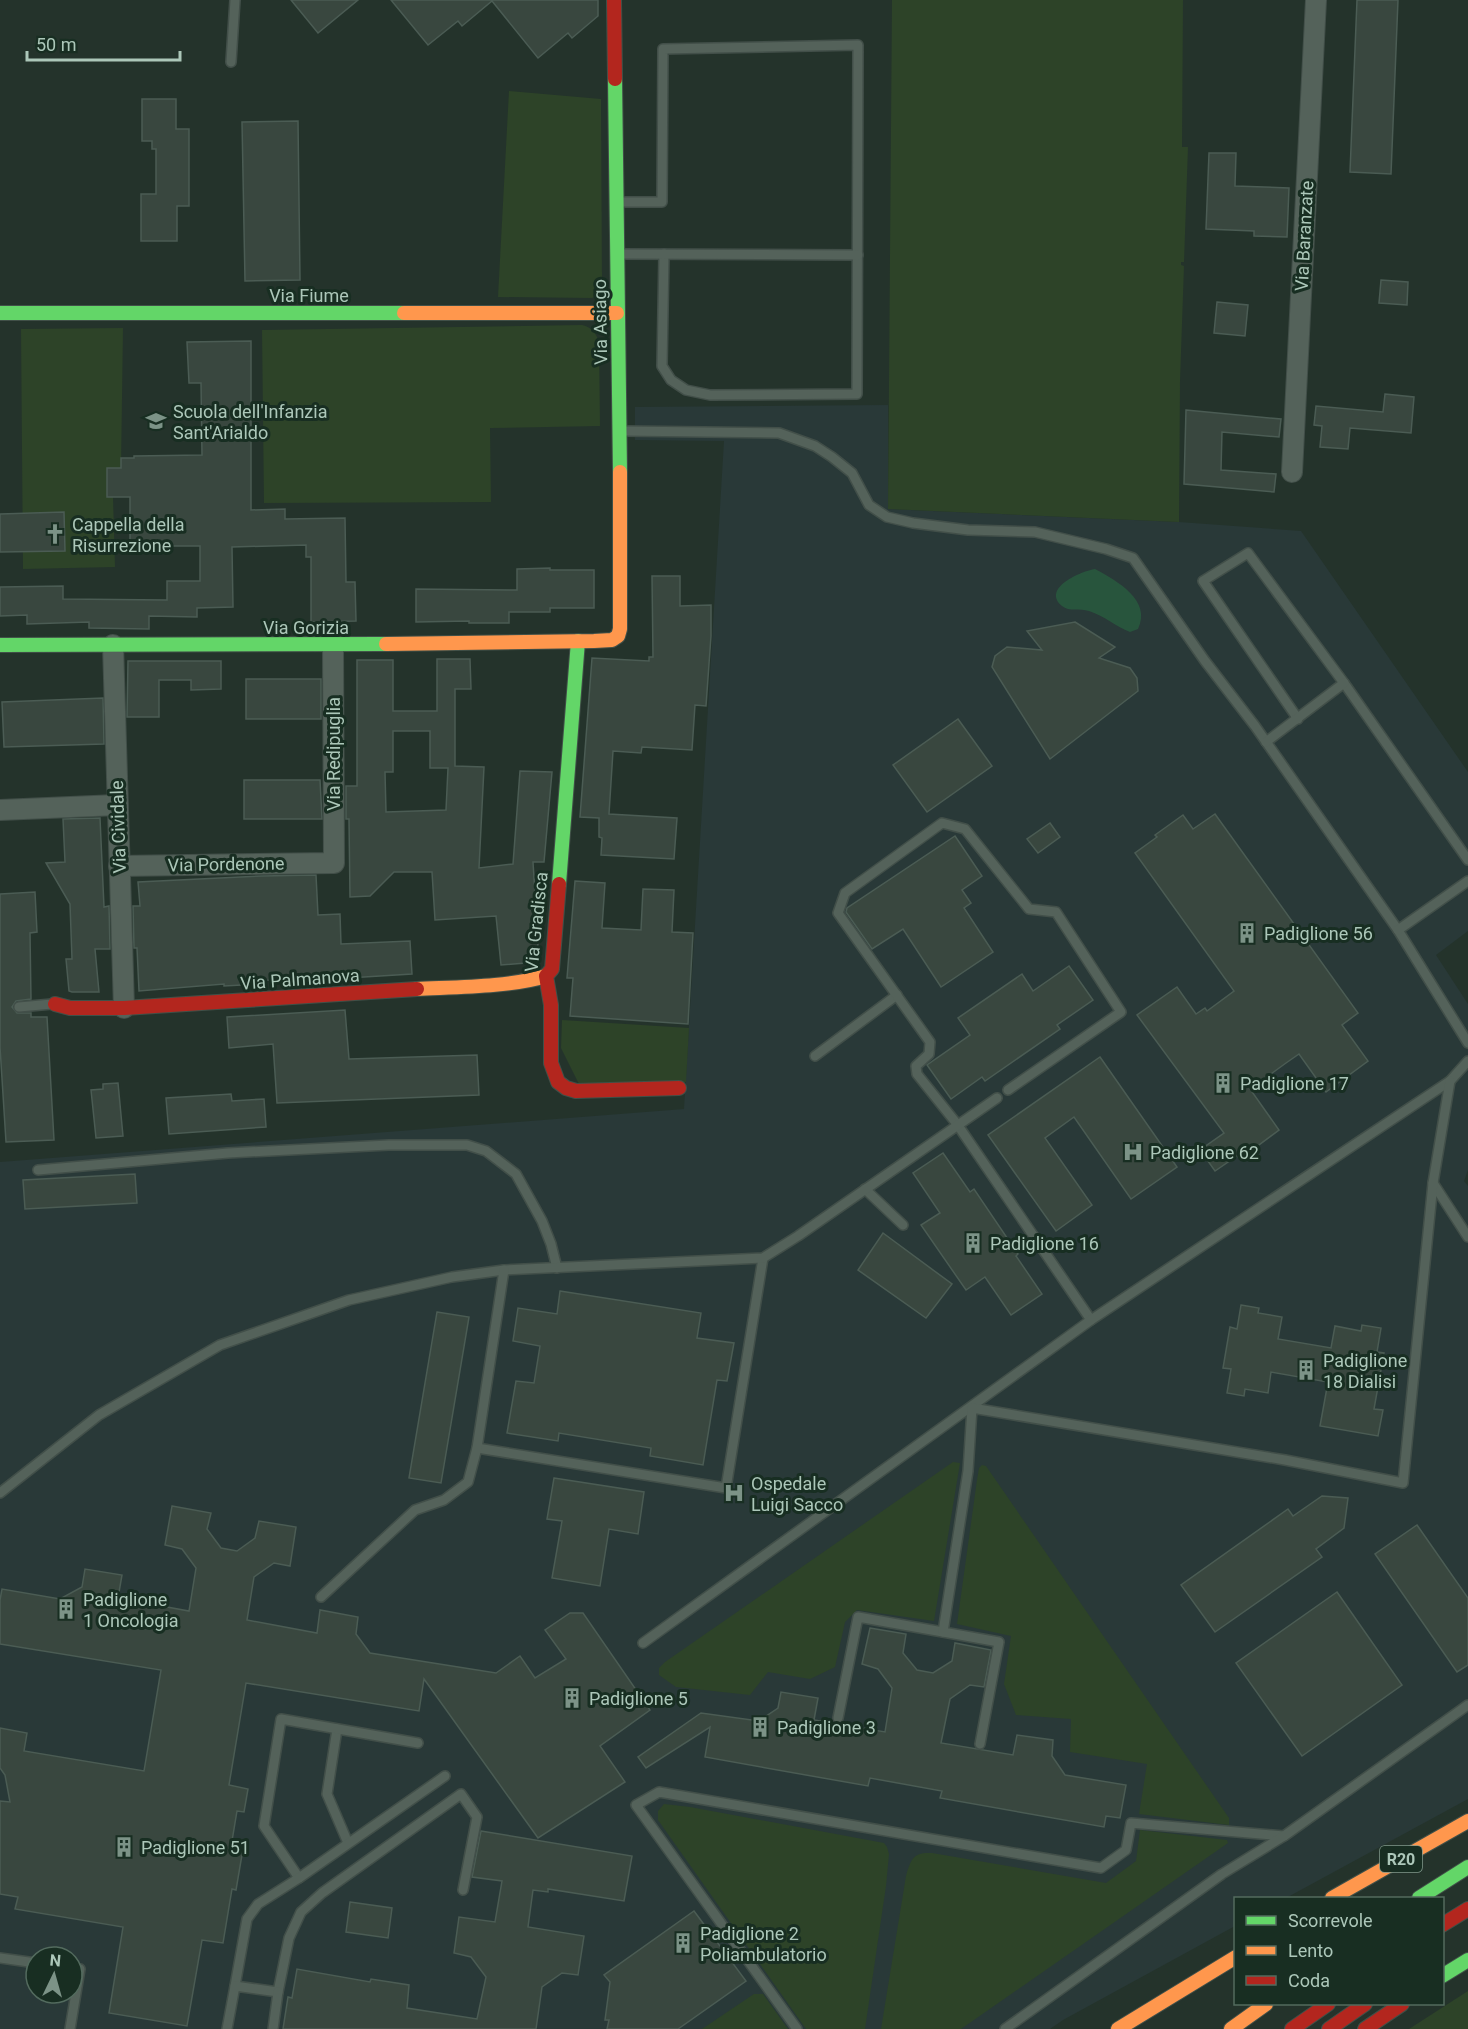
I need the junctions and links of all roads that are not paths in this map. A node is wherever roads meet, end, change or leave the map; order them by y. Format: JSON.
{"nodes":[{"id":1,"x":235,"y":0,"type":"edge"},
{"id":2,"x":614,"y":0,"type":"edge"},
{"id":3,"x":1316,"y":0,"type":"edge"},
{"id":4,"x":231,"y":62,"type":"dead end"},
{"id":5,"x":616,"y":202,"type":"junction"},
{"id":6,"x":616,"y":254,"type":"junction"},
{"id":7,"x":664,"y":254,"type":"junction"},
{"id":8,"x":858,"y":255,"type":"junction"},
{"id":9,"x":0,"y":313,"type":"edge"},
{"id":10,"x":617,"y":313,"type":"junction"},
{"id":11,"x":620,"y":431,"type":"junction"},
{"id":12,"x":1292,"y":472,"type":"dead end"},
{"id":13,"x":612,"y":640,"type":"joint"},
{"id":14,"x":578,"y":641,"type":"junction"},
{"id":15,"x":0,"y":645,"type":"edge"},
{"id":16,"x":112,"y":645,"type":"junction"},
{"id":17,"x":333,"y":645,"type":"junction"},
{"id":18,"x":1344,"y":683,"type":"junction"},
{"id":19,"x":1299,"y":718,"type":"junction"},
{"id":20,"x":1266,"y":742,"type":"junction"},
{"id":21,"x":117,"y":805,"type":"junction"},
{"id":22,"x":0,"y":810,"type":"edge"},
{"id":23,"x":1468,"y":860,"type":"edge"},
{"id":24,"x":334,"y":863,"type":"joint"},
{"id":25,"x":119,"y":866,"type":"junction"},
{"id":26,"x":1468,"y":881,"type":"edge"},
{"id":27,"x":1398,"y":930,"type":"junction"},
{"id":28,"x":546,"y":976,"type":"junction"},
{"id":29,"x":897,"y":995,"type":"junction"},
{"id":30,"x":55,"y":1004,"type":"joint"},
{"id":31,"x":19,"y":1007,"type":"dead end"},
{"id":32,"x":124,"y":1008,"type":"junction"},
{"id":33,"x":1468,"y":1043,"type":"edge"},
{"id":34,"x":815,"y":1056,"type":"dead end"},
{"id":35,"x":1468,"y":1061,"type":"edge"},
{"id":36,"x":1450,"y":1081,"type":"junction"},
{"id":37,"x":679,"y":1088,"type":"dead end"},
{"id":38,"x":1008,"y":1090,"type":"dead end"},
{"id":39,"x":997,"y":1098,"type":"dead end"},
{"id":40,"x":957,"y":1124,"type":"junction"},
{"id":41,"x":38,"y":1170,"type":"dead end"},
{"id":42,"x":1432,"y":1183,"type":"junction"},
{"id":43,"x":866,"y":1189,"type":"junction"},
{"id":44,"x":903,"y":1225,"type":"dead end"},
{"id":45,"x":1468,"y":1237,"type":"edge"},
{"id":46,"x":763,"y":1258,"type":"junction"},
{"id":47,"x":557,"y":1268,"type":"junction"},
{"id":48,"x":504,"y":1270,"type":"junction"},
{"id":49,"x":1091,"y":1320,"type":"junction"},
{"id":50,"x":972,"y":1408,"type":"junction"},
{"id":51,"x":477,"y":1448,"type":"junction"},
{"id":52,"x":0,"y":1493,"type":"edge"},
{"id":53,"x":321,"y":1597,"type":"dead end"},
{"id":54,"x":943,"y":1632,"type":"junction"},
{"id":55,"x":643,"y":1643,"type":"dead end"},
{"id":56,"x":1468,"y":1705,"type":"edge"},
{"id":57,"x":838,"y":1718,"type":"dead end"},
{"id":58,"x":337,"y":1729,"type":"junction"},
{"id":59,"x":418,"y":1743,"type":"dead end"},
{"id":60,"x":980,"y":1744,"type":"dead end"},
{"id":61,"x":445,"y":1776,"type":"dead end"},
{"id":62,"x":1468,"y":1821,"type":"edge"},
{"id":63,"x":1284,"y":1836,"type":"junction"},
{"id":64,"x":348,"y":1843,"type":"junction"},
{"id":65,"x":1468,"y":1867,"type":"edge"},
{"id":66,"x":299,"y":1878,"type":"junction"},
{"id":67,"x":463,"y":1890,"type":"dead end"},
{"id":68,"x":1335,"y":1897,"type":"edge"},
{"id":69,"x":1422,"y":1897,"type":"edge"},
{"id":70,"x":1468,"y":1909,"type":"edge"},
{"id":71,"x":1444,"y":1924,"type":"edge"},
{"id":72,"x":0,"y":1958,"type":"edge"},
{"id":73,"x":1234,"y":1958,"type":"edge"},
{"id":74,"x":1468,"y":1959,"type":"edge"},
{"id":75,"x":24,"y":1961,"type":"edge"},
{"id":76,"x":1444,"y":1975,"type":"edge"},
{"id":77,"x":235,"y":1986,"type":"junction"},
{"id":78,"x":278,"y":1992,"type":"junction"},
{"id":79,"x":74,"y":2005,"type":"edge"},
{"id":80,"x":1265,"y":2005,"type":"edge"},
{"id":81,"x":1327,"y":2005,"type":"edge"},
{"id":82,"x":1364,"y":2005,"type":"edge"},
{"id":83,"x":1400,"y":2005,"type":"edge"},
{"id":84,"x":70,"y":2029,"type":"edge"},
{"id":85,"x":227,"y":2029,"type":"edge"},
{"id":86,"x":273,"y":2029,"type":"edge"},
{"id":87,"x":797,"y":2029,"type":"edge"},
{"id":88,"x":1005,"y":2029,"type":"edge"},
{"id":89,"x":1118,"y":2029,"type":"edge"},
{"id":90,"x":1231,"y":2029,"type":"edge"},
{"id":91,"x":1292,"y":2029,"type":"edge"},
{"id":92,"x":1329,"y":2029,"type":"edge"},
{"id":93,"x":1365,"y":2029,"type":"edge"}],
"edges":[{"from":1,"to":4,"type":"lane"},
{"from":2,"to":5,"type":"main road","name":"Via Asiago"},
{"from":3,"to":12,"type":"street","name":"Via Baranzate"},
{"from":5,"to":6,"type":"main road","name":"Via Asiago"},
{"from":5,"to":8,"type":"lane"},
{"from":6,"to":7,"type":"lane"},
{"from":6,"to":10,"type":"main road","name":"Via Asiago"},
{"from":7,"to":8,"type":"lane"},
{"from":7,"to":8,"type":"lane"},
{"from":9,"to":10,"type":"main road","name":"Via Fiume"},
{"from":10,"to":11,"type":"main road","name":"Via Asiago"},
{"from":11,"to":13,"type":"main road","name":"Via Asiago"},
{"from":11,"to":20,"type":"lane"},
{"from":13,"to":14,"type":"main road","name":"Via Gorizia"},
{"from":14,"to":17,"type":"main road","name":"Via Gorizia"},
{"from":14,"to":28,"type":"main road","name":"Via Gradisca"},
{"from":15,"to":16,"type":"main road","name":"Via Gorizia"},
{"from":16,"to":17,"type":"main road","name":"Via Gorizia"},
{"from":16,"to":21,"type":"street","name":"Via Cividale"},
{"from":17,"to":24,"type":"street","name":"Via Redipuglia"},
{"from":18,"to":19,"type":"lane"},
{"from":18,"to":19,"type":"lane"},
{"from":18,"to":23,"type":"lane"},
{"from":19,"to":20,"type":"lane"},
{"from":20,"to":27,"type":"lane"},
{"from":21,"to":22,"type":"street"},
{"from":21,"to":25,"type":"street","name":"Via Cividale"},
{"from":24,"to":25,"type":"street","name":"Via Pordenone"},
{"from":25,"to":32,"type":"street","name":"Via Cividale"},
{"from":26,"to":27,"type":"lane"},
{"from":27,"to":33,"type":"lane"},
{"from":28,"to":32,"type":"main road","name":"Via Palmanova"},
{"from":28,"to":37,"type":"main road","name":"Via Gradisca"},
{"from":29,"to":34,"type":"lane"},
{"from":29,"to":38,"type":"lane"},
{"from":29,"to":40,"type":"lane"},
{"from":30,"to":31,"type":"lane"},
{"from":30,"to":32,"type":"main road","name":"Via Palmanova"},
{"from":35,"to":36,"type":"lane"},
{"from":36,"to":42,"type":"lane"},
{"from":36,"to":49,"type":"lane"},
{"from":39,"to":40,"type":"lane"},
{"from":40,"to":43,"type":"lane"},
{"from":40,"to":49,"type":"lane"},
{"from":41,"to":47,"type":"lane"},
{"from":42,"to":45,"type":"lane"},
{"from":42,"to":50,"type":"lane"},
{"from":43,"to":44,"type":"lane"},
{"from":43,"to":46,"type":"lane"},
{"from":46,"to":47,"type":"lane"},
{"from":46,"to":51,"type":"lane"},
{"from":47,"to":48,"type":"lane"},
{"from":48,"to":51,"type":"lane"},
{"from":48,"to":52,"type":"lane"},
{"from":49,"to":50,"type":"lane"},
{"from":50,"to":54,"type":"lane"},
{"from":50,"to":55,"type":"lane"},
{"from":51,"to":53,"type":"lane"},
{"from":54,"to":57,"type":"lane"},
{"from":54,"to":60,"type":"lane"},
{"from":56,"to":63,"type":"lane"},
{"from":58,"to":59,"type":"lane"},
{"from":58,"to":64,"type":"lane"},
{"from":58,"to":66,"type":"lane"},
{"from":61,"to":64,"type":"lane"},
{"from":62,"to":68,"type":"main road","number":"R20"},
{"from":63,"to":87,"type":"lane"},
{"from":63,"to":88,"type":"lane"},
{"from":64,"to":66,"type":"lane"},
{"from":65,"to":69,"type":"main road"},
{"from":66,"to":77,"type":"lane"},
{"from":67,"to":78,"type":"lane"},
{"from":70,"to":71,"type":"main road"},
{"from":72,"to":75,"type":"lane"},
{"from":73,"to":89,"type":"main road"},
{"from":74,"to":76,"type":"main road"},
{"from":77,"to":78,"type":"lane"},
{"from":77,"to":85,"type":"lane"},
{"from":78,"to":86,"type":"lane"},
{"from":79,"to":84,"type":"lane"},
{"from":80,"to":90,"type":"main road"},
{"from":81,"to":91,"type":"main road"},
{"from":82,"to":92,"type":"main road"},
{"from":83,"to":93,"type":"main road"}]}
